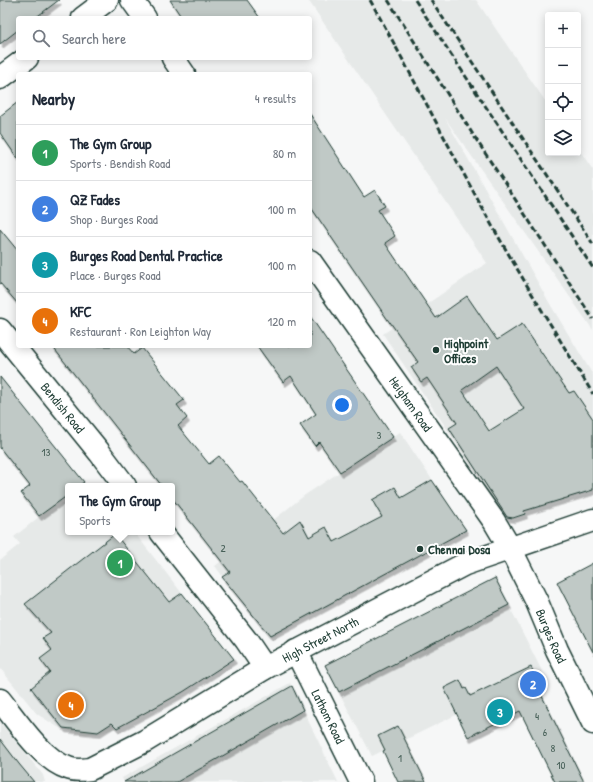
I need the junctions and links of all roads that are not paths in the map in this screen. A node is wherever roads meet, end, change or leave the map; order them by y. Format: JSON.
{"nodes":[{"id":1,"x":107,"y":0,"type":"edge"},
{"id":2,"x":132,"y":0,"type":"edge"},
{"id":3,"x":85,"y":16,"type":"edge"},
{"id":4,"x":144,"y":16,"type":"edge"},
{"id":5,"x":24,"y":60,"type":"edge"},
{"id":6,"x":174,"y":60,"type":"edge"},
{"id":7,"x":183,"y":72,"type":"edge"},
{"id":8,"x":0,"y":78,"type":"edge"},
{"id":9,"x":312,"y":264,"type":"edge"},
{"id":10,"x":0,"y":330,"type":"edge"},
{"id":11,"x":123,"y":483,"type":"edge"},
{"id":12,"x":593,"y":520,"type":"edge"},
{"id":13,"x":163,"y":535,"type":"edge"},
{"id":14,"x":510,"y":548,"type":"junction"},
{"id":15,"x":296,"y":651,"type":"junction"},
{"id":16,"x":265,"y":668,"type":"junction"},
{"id":17,"x":0,"y":700,"type":"edge"},
{"id":18,"x":593,"y":723,"type":"edge"},
{"id":19,"x":81,"y":775,"type":"edge"},
{"id":20,"x":361,"y":782,"type":"edge"}],
"edges":[{"from":1,"to":3,"type":"street"},
{"from":2,"to":4,"type":"street"},
{"from":5,"to":8,"type":"street"},
{"from":6,"to":7,"type":"street"},
{"from":9,"to":14,"type":"street","name":"Heigham Road"},
{"from":10,"to":11,"type":"street","name":"Bendish Road"},
{"from":12,"to":14,"type":"street","name":"High Street North"},
{"from":13,"to":16,"type":"street"},
{"from":14,"to":15,"type":"street","name":"High Street North"},
{"from":14,"to":18,"type":"street","name":"Burges Road"},
{"from":15,"to":16,"type":"street","name":"High Street North"},
{"from":15,"to":20,"type":"street","name":"Lathom Road"},
{"from":16,"to":19,"type":"street","name":"High Street North"},
{"from":17,"to":19,"type":"street"}]}
